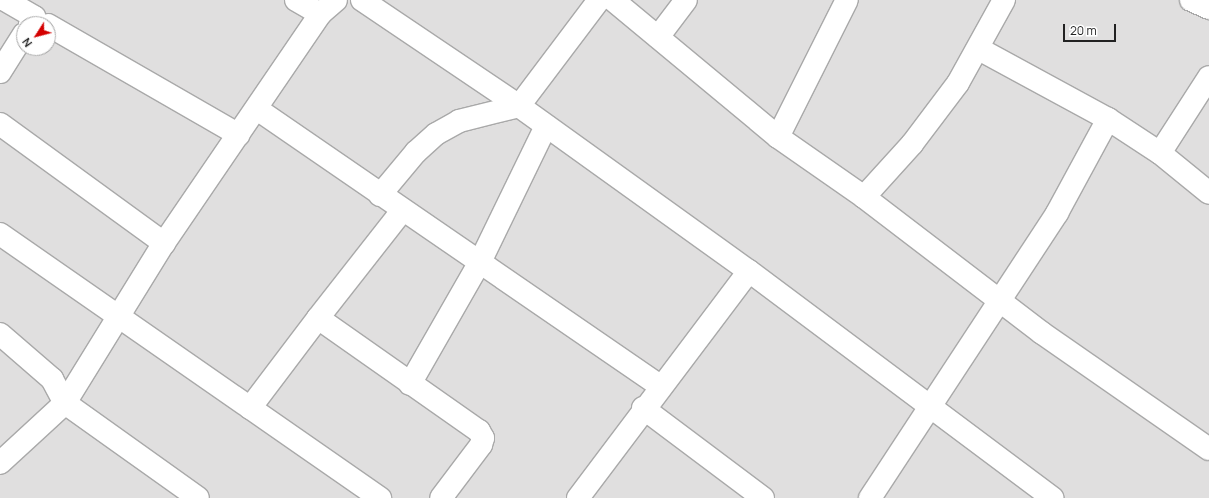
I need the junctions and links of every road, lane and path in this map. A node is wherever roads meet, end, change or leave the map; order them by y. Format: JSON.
{"nodes":[{"id":1,"x":4,"y":0,"type":"edge"},
{"id":2,"x":296,"y":0,"type":"edge"},
{"id":3,"x":362,"y":0,"type":"edge"},
{"id":4,"x":599,"y":0,"type":"edge"},
{"id":5,"x":613,"y":0,"type":"edge"},
{"id":6,"x":686,"y":0,"type":"edge"},
{"id":7,"x":847,"y":0,"type":"edge"},
{"id":8,"x":1004,"y":0,"type":"edge"},
{"id":9,"x":1191,"y":0,"type":"edge"},
{"id":10,"x":328,"y":7,"type":"edge"},
{"id":11,"x":1209,"y":8,"type":"edge"},
{"id":12,"x":25,"y":16,"type":"edge"},
{"id":13,"x":56,"y":35,"type":"edge"},
{"id":14,"x":658,"y":37,"type":"junction"},
{"id":15,"x":978,"y":49,"type":"junction"},
{"id":16,"x":16,"y":52,"type":"edge"},
{"id":17,"x":0,"y":72,"type":"edge"},
{"id":18,"x":1209,"y":77,"type":"edge"},
{"id":19,"x":519,"y":106,"type":"junction"},
{"id":20,"x":257,"y":109,"type":"junction"},
{"id":21,"x":1108,"y":119,"type":"junction"},
{"id":22,"x":0,"y":124,"type":"edge"},
{"id":23,"x":546,"y":126,"type":"junction"},
{"id":24,"x":239,"y":134,"type":"junction"},
{"id":25,"x":778,"y":136,"type":"junction"},
{"id":26,"x":1160,"y":153,"type":"junction"},
{"id":27,"x":1209,"y":193,"type":"edge"},
{"id":28,"x":380,"y":195,"type":"junction"},
{"id":29,"x":864,"y":197,"type":"junction"},
{"id":30,"x":402,"y":211,"type":"junction"},
{"id":31,"x":0,"y":234,"type":"edge"},
{"id":32,"x":164,"y":243,"type":"junction"},
{"id":33,"x":480,"y":262,"type":"junction"},
{"id":34,"x":749,"y":272,"type":"junction"},
{"id":35,"x":1000,"y":302,"type":"junction"},
{"id":36,"x":121,"y":318,"type":"junction"},
{"id":37,"x":318,"y":318,"type":"junction"},
{"id":38,"x":0,"y":334,"type":"edge"},
{"id":39,"x":410,"y":384,"type":"junction"},
{"id":40,"x":661,"y":387,"type":"junction"},
{"id":41,"x":65,"y":403,"type":"junction"},
{"id":42,"x":932,"y":407,"type":"junction"},
{"id":43,"x":250,"y":408,"type":"junction"},
{"id":44,"x":643,"y":408,"type":"junction"},
{"id":45,"x":1209,"y":449,"type":"edge"},
{"id":46,"x":0,"y":463,"type":"edge"},
{"id":47,"x":172,"y":491,"type":"edge"},
{"id":48,"x":198,"y":498,"type":"edge"},
{"id":49,"x":380,"y":498,"type":"edge"},
{"id":50,"x":441,"y":498,"type":"edge"},
{"id":51,"x":578,"y":498,"type":"edge"},
{"id":52,"x":763,"y":498,"type":"edge"},
{"id":53,"x":870,"y":498,"type":"edge"},
{"id":54,"x":1052,"y":498,"type":"edge"}],
"edges":[{"from":1,"to":12,"type":"street"},
{"from":2,"to":10,"type":"street"},
{"from":3,"to":19,"type":"street"},
{"from":4,"to":19,"type":"street"},
{"from":5,"to":14,"type":"street"},
{"from":6,"to":14,"type":"street"},
{"from":7,"to":25,"type":"street"},
{"from":8,"to":15,"type":"street"},
{"from":9,"to":11,"type":"street"},
{"from":10,"to":20,"type":"street"},
{"from":13,"to":24,"type":"street"},
{"from":14,"to":25,"type":"street"},
{"from":15,"to":21,"type":"street"},
{"from":15,"to":29,"type":"street"},
{"from":16,"to":17,"type":"street"},
{"from":18,"to":26,"type":"street"},
{"from":19,"to":23,"type":"street"},
{"from":19,"to":28,"type":"street"},
{"from":20,"to":24,"type":"street"},
{"from":20,"to":28,"type":"street"},
{"from":21,"to":26,"type":"street"},
{"from":21,"to":35,"type":"street"},
{"from":22,"to":32,"type":"street"},
{"from":23,"to":33,"type":"street"},
{"from":23,"to":34,"type":"street"},
{"from":24,"to":32,"type":"street"},
{"from":25,"to":29,"type":"street"},
{"from":26,"to":27,"type":"street"},
{"from":28,"to":30,"type":"street"},
{"from":29,"to":35,"type":"street"},
{"from":30,"to":33,"type":"street"},
{"from":30,"to":37,"type":"street"},
{"from":31,"to":36,"type":"street"},
{"from":32,"to":36,"type":"street"},
{"from":33,"to":39,"type":"street"},
{"from":33,"to":40,"type":"street"},
{"from":34,"to":40,"type":"street"},
{"from":34,"to":42,"type":"street"},
{"from":35,"to":42,"type":"street"},
{"from":35,"to":45,"type":"street"},
{"from":36,"to":41,"type":"street"},
{"from":36,"to":43,"type":"street"},
{"from":37,"to":39,"type":"street"},
{"from":37,"to":43,"type":"street"},
{"from":38,"to":41,"type":"street"},
{"from":39,"to":50,"type":"street"},
{"from":40,"to":44,"type":"street"},
{"from":41,"to":46,"type":"street"},
{"from":41,"to":47,"type":"street"},
{"from":42,"to":53,"type":"street"},
{"from":42,"to":54,"type":"street"},
{"from":43,"to":49,"type":"street"},
{"from":44,"to":51,"type":"street"},
{"from":44,"to":52,"type":"street"},
{"from":47,"to":48,"type":"street"}]}
